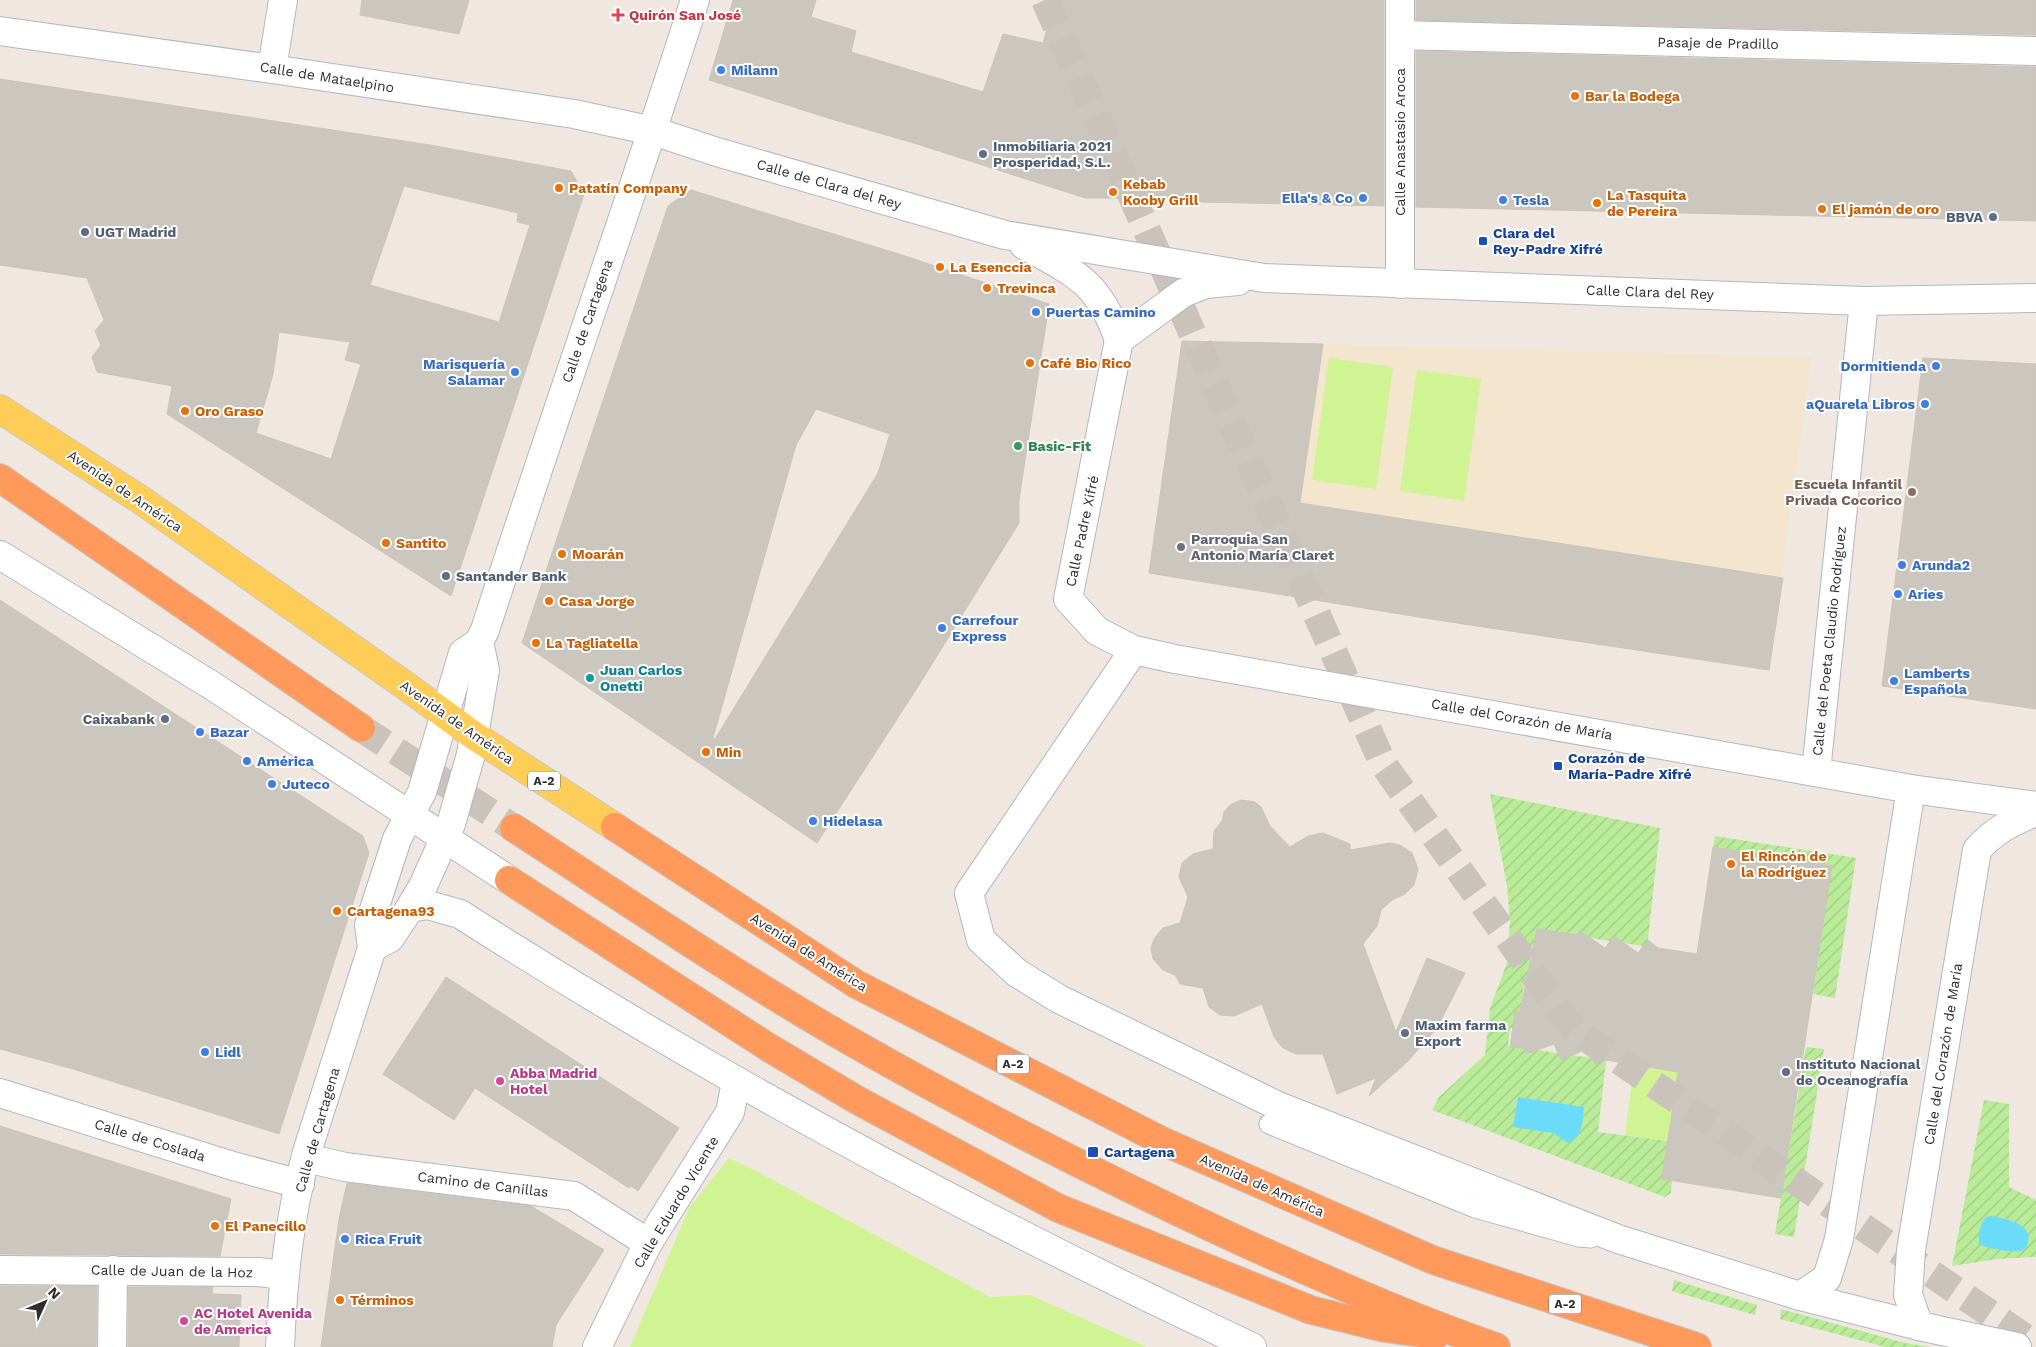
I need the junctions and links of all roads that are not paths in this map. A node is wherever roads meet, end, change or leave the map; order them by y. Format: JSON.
{"nodes":[{"id":1,"x":283,"y":0,"type":"edge"},
{"id":2,"x":695,"y":0,"type":"edge"},
{"id":3,"x":1400,"y":0,"type":"edge"},
{"id":4,"x":0,"y":32,"type":"edge"},
{"id":5,"x":1400,"y":35,"type":"junction"},
{"id":6,"x":2036,"y":51,"type":"edge"},
{"id":7,"x":272,"y":69,"type":"junction"},
{"id":8,"x":653,"y":131,"type":"junction"},
{"id":9,"x":1005,"y":235,"type":"junction"},
{"id":10,"x":1264,"y":278,"type":"junction"},
{"id":11,"x":1400,"y":284,"type":"junction"},
{"id":12,"x":2036,"y":298,"type":"edge"},
{"id":13,"x":1864,"y":301,"type":"junction"},
{"id":14,"x":1119,"y":340,"type":"junction"},
{"id":15,"x":0,"y":409,"type":"edge"},
{"id":16,"x":0,"y":478,"type":"edge"},
{"id":17,"x":0,"y":555,"type":"edge"},
{"id":18,"x":479,"y":642,"type":"junction"},
{"id":19,"x":1134,"y":650,"type":"junction"},
{"id":20,"x":444,"y":716,"type":"junction"},
{"id":21,"x":361,"y":728,"type":"tunnel mouth"},
{"id":22,"x":473,"y":735,"type":"junction"},
{"id":23,"x":1816,"y":772,"type":"junction"},
{"id":24,"x":1911,"y":789,"type":"junction"},
{"id":25,"x":2036,"y":806,"type":"edge"},
{"id":26,"x":2036,"y":812,"type":"edge"},
{"id":27,"x":408,"y":815,"type":"junction"},
{"id":28,"x":615,"y":827,"type":"joint"},
{"id":29,"x":514,"y":828,"type":"tunnel mouth"},
{"id":30,"x":444,"y":838,"type":"junction"},
{"id":31,"x":509,"y":880,"type":"joint"},
{"id":32,"x":410,"y":908,"type":"junction"},
{"id":33,"x":372,"y":948,"type":"junction"},
{"id":34,"x":736,"y":1082,"type":"junction"},
{"id":35,"x":0,"y":1093,"type":"edge"},
{"id":36,"x":1269,"y":1124,"type":"dead end"},
{"id":37,"x":306,"y":1158,"type":"junction"},
{"id":38,"x":300,"y":1184,"type":"junction"},
{"id":39,"x":1618,"y":1239,"type":"junction"},
{"id":40,"x":648,"y":1243,"type":"junction"},
{"id":41,"x":0,"y":1270,"type":"edge"},
{"id":42,"x":113,"y":1270,"type":"junction"},
{"id":43,"x":284,"y":1275,"type":"junction"},
{"id":44,"x":1800,"y":1296,"type":"junction"},
{"id":45,"x":1919,"y":1326,"type":"junction"},
{"id":46,"x":1487,"y":1344,"type":"edge"},
{"id":47,"x":112,"y":1347,"type":"edge"},
{"id":48,"x":280,"y":1347,"type":"edge"},
{"id":49,"x":597,"y":1347,"type":"edge"},
{"id":50,"x":1252,"y":1347,"type":"edge"},
{"id":51,"x":1697,"y":1347,"type":"edge"},
{"id":52,"x":2017,"y":1347,"type":"edge"}],
"edges":[{"from":1,"to":7,"type":"street"},
{"from":2,"to":8,"type":"street","name":"Calle de Cartagena"},
{"from":3,"to":5,"type":"street","name":"Calle Anastasio Aroca"},
{"from":4,"to":7,"type":"street","name":"Calle de Mataelpino"},
{"from":5,"to":6,"type":"street","name":"Pasaje de Pradillo"},
{"from":5,"to":11,"type":"street","name":"Calle Anastasio Aroca"},
{"from":7,"to":8,"type":"street","name":"Calle de Mataelpino"},
{"from":8,"to":9,"type":"street","name":"Calle de Clara del Rey"},
{"from":8,"to":18,"type":"street","name":"Calle de Cartagena"},
{"from":9,"to":10,"type":"street","name":"Calle de Clara del Rey"},
{"from":9,"to":14,"type":"street","name":"Calle de Clara del Rey"},
{"from":10,"to":11,"type":"street","name":"Calle Clara del Rey"},
{"from":10,"to":14,"type":"street"},
{"from":11,"to":13,"type":"street","name":"Calle Clara del Rey"},
{"from":12,"to":13,"type":"street","name":"Calle Clara del Rey"},
{"from":13,"to":23,"type":"street","name":"Calle del Poeta Claudio Rodríguez"},
{"from":14,"to":19,"type":"street","name":"Calle Padre Xifré"},
{"from":15,"to":20,"type":"main road","name":"Avenida de América"},
{"from":16,"to":21,"type":"highway"},
{"from":17,"to":27,"type":"street"},
{"from":18,"to":20,"type":"street","name":"Calle de Cartagena"},
{"from":18,"to":22,"type":"street"},
{"from":19,"to":23,"type":"street","name":"Calle del Corazón de María"},
{"from":19,"to":39,"type":"street"},
{"from":20,"to":22,"type":"main road","name":"Avenida de América"},
{"from":20,"to":27,"type":"street","name":"Calle de Cartagena"},
{"from":22,"to":28,"type":"main road","name":"Avenida de América","number":"A-2"},
{"from":22,"to":30,"type":"street"},
{"from":23,"to":24,"type":"street","name":"Calle del Corazón de María"},
{"from":24,"to":25,"type":"street","name":"Calle del Corazón de María"},
{"from":24,"to":44,"type":"street"},
{"from":26,"to":45,"type":"street","name":"Calle del Corazón de María"},
{"from":27,"to":30,"type":"street"},
{"from":27,"to":33,"type":"street","name":"Calle de Cartagena"},
{"from":28,"to":51,"type":"highway","name":"Avenida de América","number":"A-2"},
{"from":29,"to":46,"type":"highway"},
{"from":30,"to":31,"type":"street"},
{"from":30,"to":32,"type":"street"},
{"from":31,"to":46,"type":"highway"},
{"from":32,"to":33,"type":"street"},
{"from":32,"to":34,"type":"street"},
{"from":33,"to":37,"type":"street","name":"Calle de Cartagena"},
{"from":34,"to":40,"type":"street","name":"Calle Eduardo Vicente"},
{"from":34,"to":50,"type":"street"},
{"from":35,"to":38,"type":"street","name":"Calle de Coslada"},
{"from":36,"to":39,"type":"lane"},
{"from":37,"to":38,"type":"street","name":"Calle de Cartagena"},
{"from":37,"to":40,"type":"street","name":"Camino de Canillas"},
{"from":38,"to":43,"type":"street","name":"Calle de Cartagena"},
{"from":39,"to":44,"type":"street"},
{"from":40,"to":49,"type":"street","name":"Calle Eduardo Vicente"},
{"from":41,"to":42,"type":"street","name":"Calle de Juan de la Hoz"},
{"from":42,"to":43,"type":"street","name":"Calle de Juan de la Hoz"},
{"from":42,"to":47,"type":"street"},
{"from":43,"to":48,"type":"street","name":"Calle de Cartagena"},
{"from":44,"to":45,"type":"street"},
{"from":45,"to":52,"type":"street"}]}
